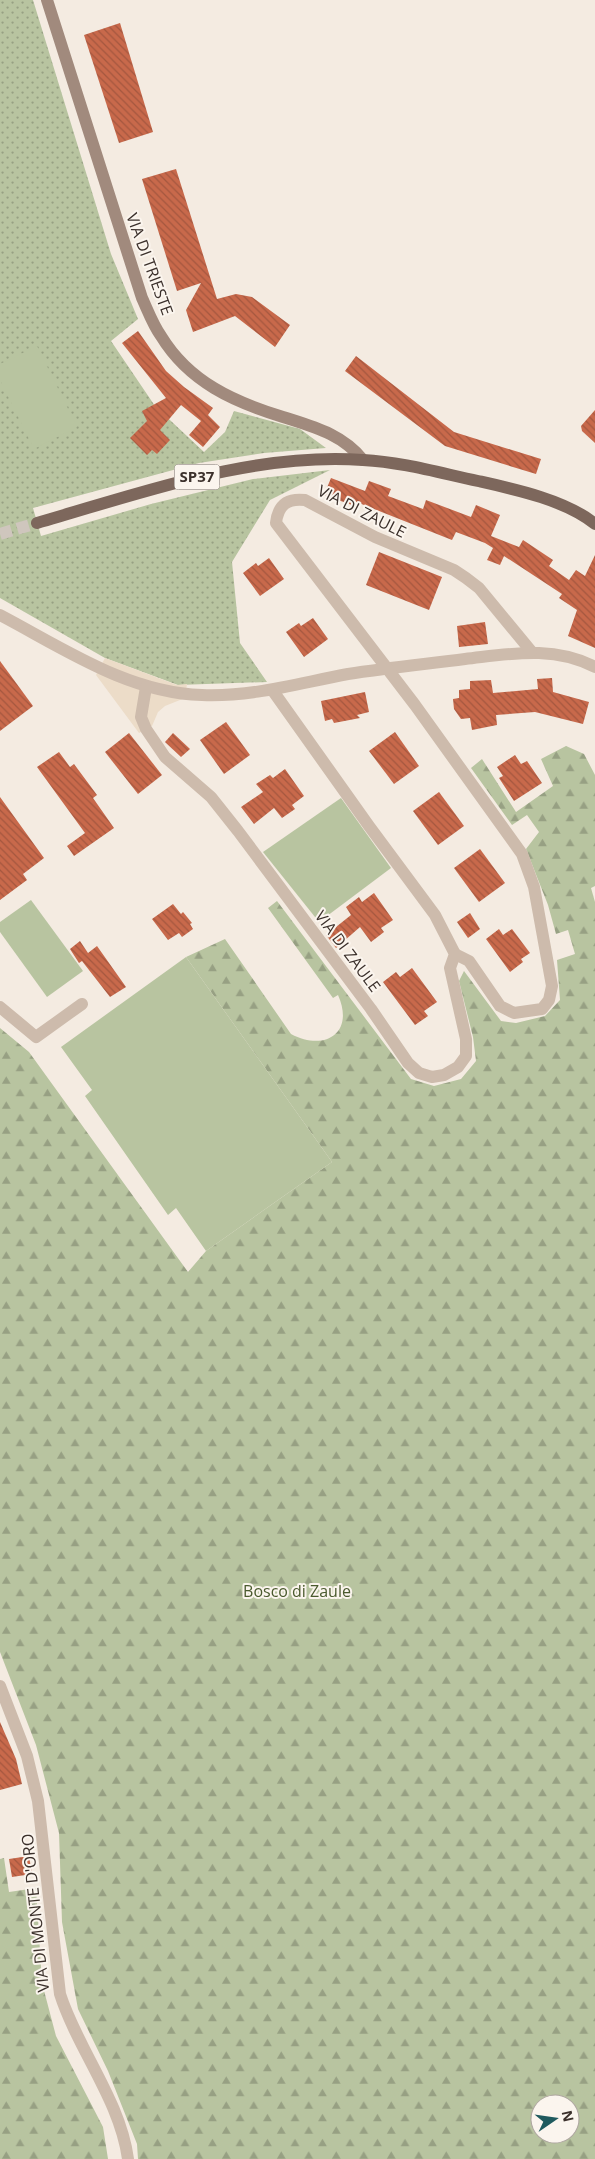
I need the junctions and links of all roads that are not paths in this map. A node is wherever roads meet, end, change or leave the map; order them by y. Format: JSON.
{"nodes":[{"id":1,"x":47,"y":0,"type":"edge"},
{"id":2,"x":363,"y":460,"type":"junction"},
{"id":3,"x":37,"y":522,"type":"tunnel mouth"},
{"id":4,"x":595,"y":524,"type":"edge"},
{"id":5,"x":0,"y":614,"type":"edge"},
{"id":6,"x":531,"y":651,"type":"junction"},
{"id":7,"x":595,"y":666,"type":"edge"},
{"id":8,"x":386,"y":669,"type":"junction"},
{"id":9,"x":146,"y":687,"type":"junction"},
{"id":10,"x":273,"y":691,"type":"junction"},
{"id":11,"x":455,"y":954,"type":"junction"},
{"id":12,"x":82,"y":1004,"type":"dead end"},
{"id":13,"x":0,"y":1007,"type":"edge"},
{"id":14,"x":0,"y":1686,"type":"edge"},
{"id":15,"x":128,"y":2159,"type":"edge"}],
"edges":[{"from":1,"to":2,"type":"street","name":"VIA DI TRIESTE"},
{"from":2,"to":3,"type":"main road","number":"SP37"},
{"from":2,"to":4,"type":"main road","number":"SP37"},
{"from":5,"to":9,"type":"street"},
{"from":6,"to":7,"type":"street"},
{"from":6,"to":8,"type":"street"},
{"from":6,"to":8,"type":"street","name":"VIA DI ZAULE"},
{"from":8,"to":10,"type":"street"},
{"from":8,"to":11,"type":"street","name":"VIA DI ZAULE"},
{"from":9,"to":10,"type":"street"},
{"from":9,"to":11,"type":"street","name":"VIA DI ZAULE"},
{"from":10,"to":11,"type":"street","name":"VIA DI ZAULE"},
{"from":12,"to":13,"type":"street"},
{"from":14,"to":15,"type":"street","name":"VIA DI MONTE D'ORO"}]}
